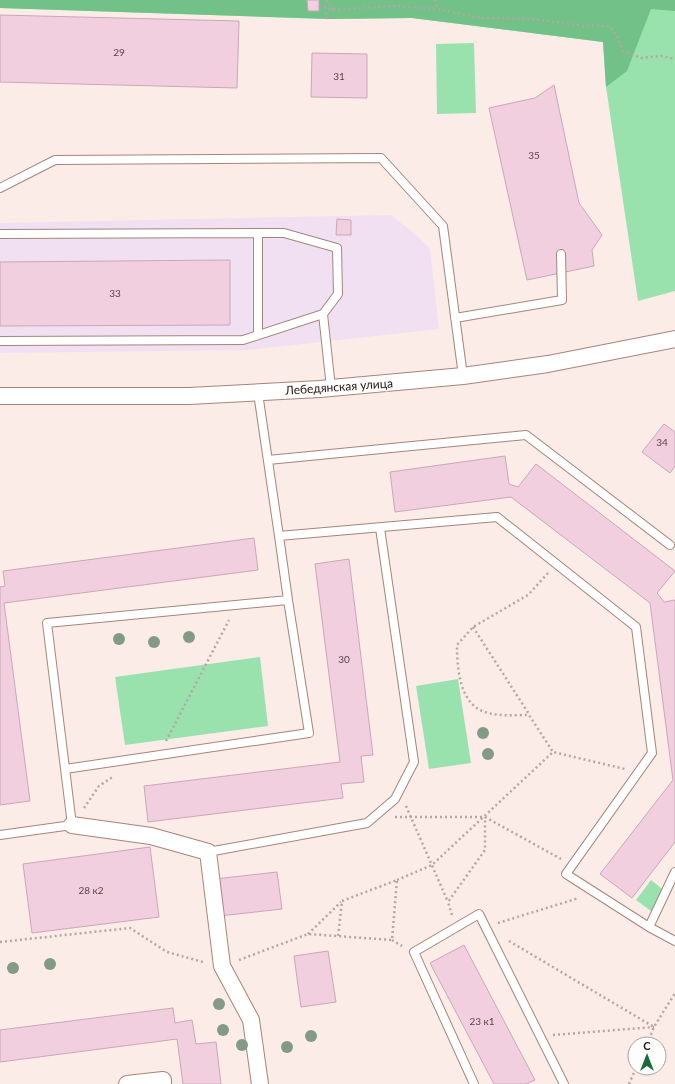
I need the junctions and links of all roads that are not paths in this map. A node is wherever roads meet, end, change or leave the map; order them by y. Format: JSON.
{"nodes":[{"id":1,"x":0,"y":188,"type":"edge"},
{"id":2,"x":258,"y":233,"type":"junction"},
{"id":3,"x":0,"y":234,"type":"edge"},
{"id":4,"x":561,"y":254,"type":"dead end"},
{"id":5,"x":323,"y":314,"type":"junction"},
{"id":6,"x":455,"y":318,"type":"junction"},
{"id":7,"x":258,"y":335,"type":"junction"},
{"id":8,"x":675,"y":339,"type":"edge"},
{"id":9,"x":0,"y":341,"type":"edge"},
{"id":10,"x":463,"y":376,"type":"junction"},
{"id":11,"x":331,"y":388,"type":"junction"},
{"id":12,"x":258,"y":392,"type":"junction"},
{"id":13,"x":0,"y":396,"type":"edge"},
{"id":14,"x":268,"y":460,"type":"junction"},
{"id":15,"x":380,"y":528,"type":"junction"},
{"id":16,"x":279,"y":536,"type":"junction"},
{"id":17,"x":670,"y":545,"type":"dead end"},
{"id":18,"x":288,"y":600,"type":"junction"},
{"id":19,"x":65,"y":769,"type":"junction"},
{"id":20,"x":72,"y":825,"type":"junction"},
{"id":21,"x":0,"y":835,"type":"edge"},
{"id":22,"x":208,"y":852,"type":"junction"},
{"id":23,"x":675,"y":872,"type":"edge"},
{"id":24,"x":649,"y":927,"type":"junction"},
{"id":25,"x":675,"y":941,"type":"edge"},
{"id":26,"x":127,"y":1084,"type":"edge"},
{"id":27,"x":163,"y":1084,"type":"edge"},
{"id":28,"x":260,"y":1084,"type":"edge"},
{"id":29,"x":474,"y":1084,"type":"edge"},
{"id":30,"x":564,"y":1084,"type":"edge"}],
"edges":[{"from":1,"to":6,"type":"lane"},
{"from":2,"to":3,"type":"lane"},
{"from":2,"to":5,"type":"lane"},
{"from":2,"to":7,"type":"lane"},
{"from":4,"to":6,"type":"lane"},
{"from":5,"to":7,"type":"lane"},
{"from":5,"to":11,"type":"lane"},
{"from":6,"to":10,"type":"lane"},
{"from":7,"to":9,"type":"lane"},
{"from":8,"to":10,"type":"street","name":"Лебедянская улица"},
{"from":10,"to":11,"type":"street","name":"Лебедянская улица"},
{"from":11,"to":12,"type":"street","name":"Лебедянская улица"},
{"from":12,"to":13,"type":"street","name":"Лебедянская улица"},
{"from":12,"to":14,"type":"lane"},
{"from":14,"to":16,"type":"lane"},
{"from":14,"to":17,"type":"lane"},
{"from":15,"to":16,"type":"lane"},
{"from":15,"to":22,"type":"lane"},
{"from":15,"to":24,"type":"lane"},
{"from":16,"to":18,"type":"lane"},
{"from":18,"to":19,"type":"lane"},
{"from":18,"to":19,"type":"lane"},
{"from":19,"to":20,"type":"lane"},
{"from":20,"to":21,"type":"lane"},
{"from":20,"to":22,"type":"street"},
{"from":22,"to":28,"type":"street"},
{"from":23,"to":24,"type":"lane"},
{"from":24,"to":25,"type":"lane"},
{"from":26,"to":27,"type":"street"},
{"from":29,"to":30,"type":"lane"}]}
